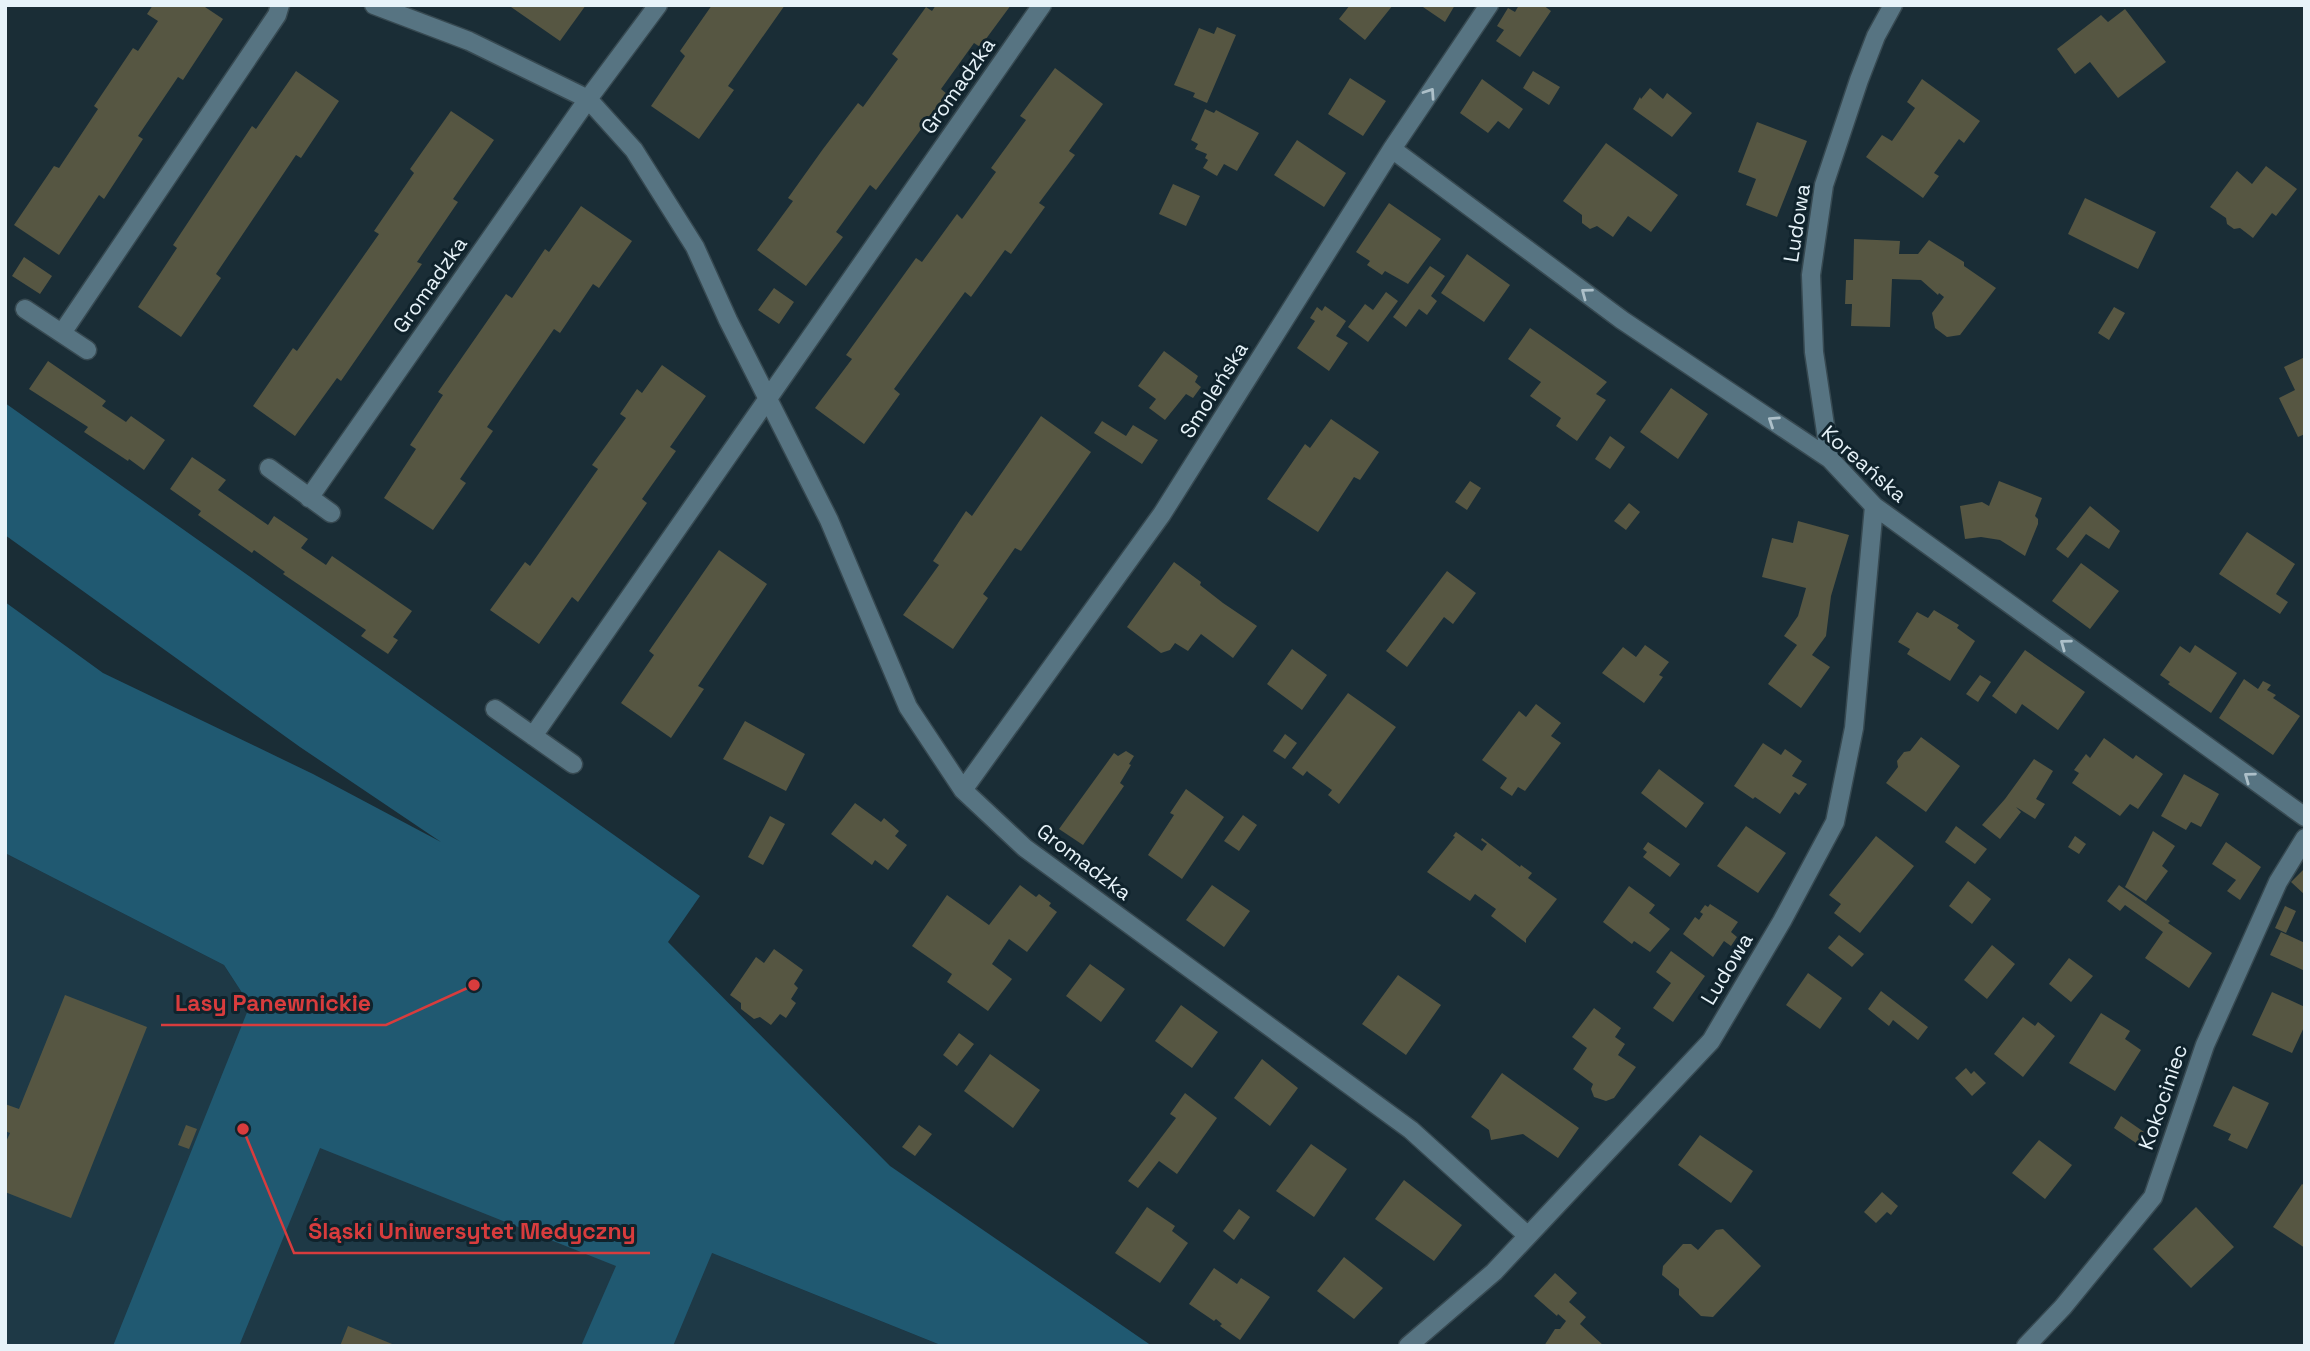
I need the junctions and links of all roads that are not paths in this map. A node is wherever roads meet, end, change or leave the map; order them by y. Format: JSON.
{"nodes":[{"id":1,"x":280,"y":5,"type":"edge"},
{"id":2,"x":374,"y":5,"type":"edge"},
{"id":3,"x":658,"y":5,"type":"edge"},
{"id":4,"x":1042,"y":5,"type":"edge"},
{"id":5,"x":1489,"y":5,"type":"edge"},
{"id":6,"x":1894,"y":5,"type":"edge"},
{"id":7,"x":589,"y":99,"type":"junction"},
{"id":8,"x":1392,"y":149,"type":"junction"},
{"id":9,"x":25,"y":309,"type":"dead end"},
{"id":10,"x":62,"y":333,"type":"junction"},
{"id":11,"x":87,"y":350,"type":"dead end"},
{"id":12,"x":769,"y":399,"type":"junction"},
{"id":13,"x":1830,"y":459,"type":"junction"},
{"id":14,"x":269,"y":468,"type":"dead end"},
{"id":15,"x":309,"y":498,"type":"junction"},
{"id":16,"x":1874,"y":506,"type":"junction"},
{"id":17,"x":331,"y":513,"type":"dead end"},
{"id":18,"x":495,"y":709,"type":"dead end"},
{"id":19,"x":533,"y":736,"type":"junction"},
{"id":20,"x":573,"y":764,"type":"dead end"},
{"id":21,"x":963,"y":790,"type":"junction"},
{"id":22,"x":2305,"y":817,"type":"edge"},
{"id":23,"x":2305,"y":838,"type":"edge"},
{"id":24,"x":1527,"y":1235,"type":"junction"},
{"id":25,"x":1408,"y":1346,"type":"edge"},
{"id":26,"x":2026,"y":1346,"type":"edge"}],
"edges":[{"from":1,"to":10,"type":"street"},
{"from":2,"to":7,"type":"street","name":"Gromadzka"},
{"from":3,"to":7,"type":"street","name":"Gromadzka"},
{"from":4,"to":12,"type":"street","name":"Gromadzka"},
{"from":8,"to":5,"type":"street","name":"Smoleńska","one_way":true},
{"from":6,"to":13,"type":"street","name":"Ludowa"},
{"from":7,"to":12,"type":"street","name":"Gromadzka"},
{"from":7,"to":15,"type":"street","name":"Gromadzka"},
{"from":13,"to":8,"type":"street","name":"Koreańska","one_way":true},
{"from":8,"to":21,"type":"street","name":"Smoleńska"},
{"from":9,"to":10,"type":"street"},
{"from":10,"to":11,"type":"street"},
{"from":12,"to":19,"type":"street","name":"Gromadzka"},
{"from":12,"to":21,"type":"street","name":"Gromadzka"},
{"from":13,"to":16,"type":"street","name":"Koreańska"},
{"from":14,"to":15,"type":"street"},
{"from":15,"to":17,"type":"street"},
{"from":22,"to":16,"type":"street","name":"Koreańska","one_way":true},
{"from":16,"to":24,"type":"street","name":"Ludowa"},
{"from":18,"to":19,"type":"street"},
{"from":19,"to":20,"type":"street"},
{"from":21,"to":24,"type":"street","name":"Gromadzka"},
{"from":23,"to":26,"type":"street","name":"Kokociniec"},
{"from":24,"to":25,"type":"street","name":"Ludowa"}]}
